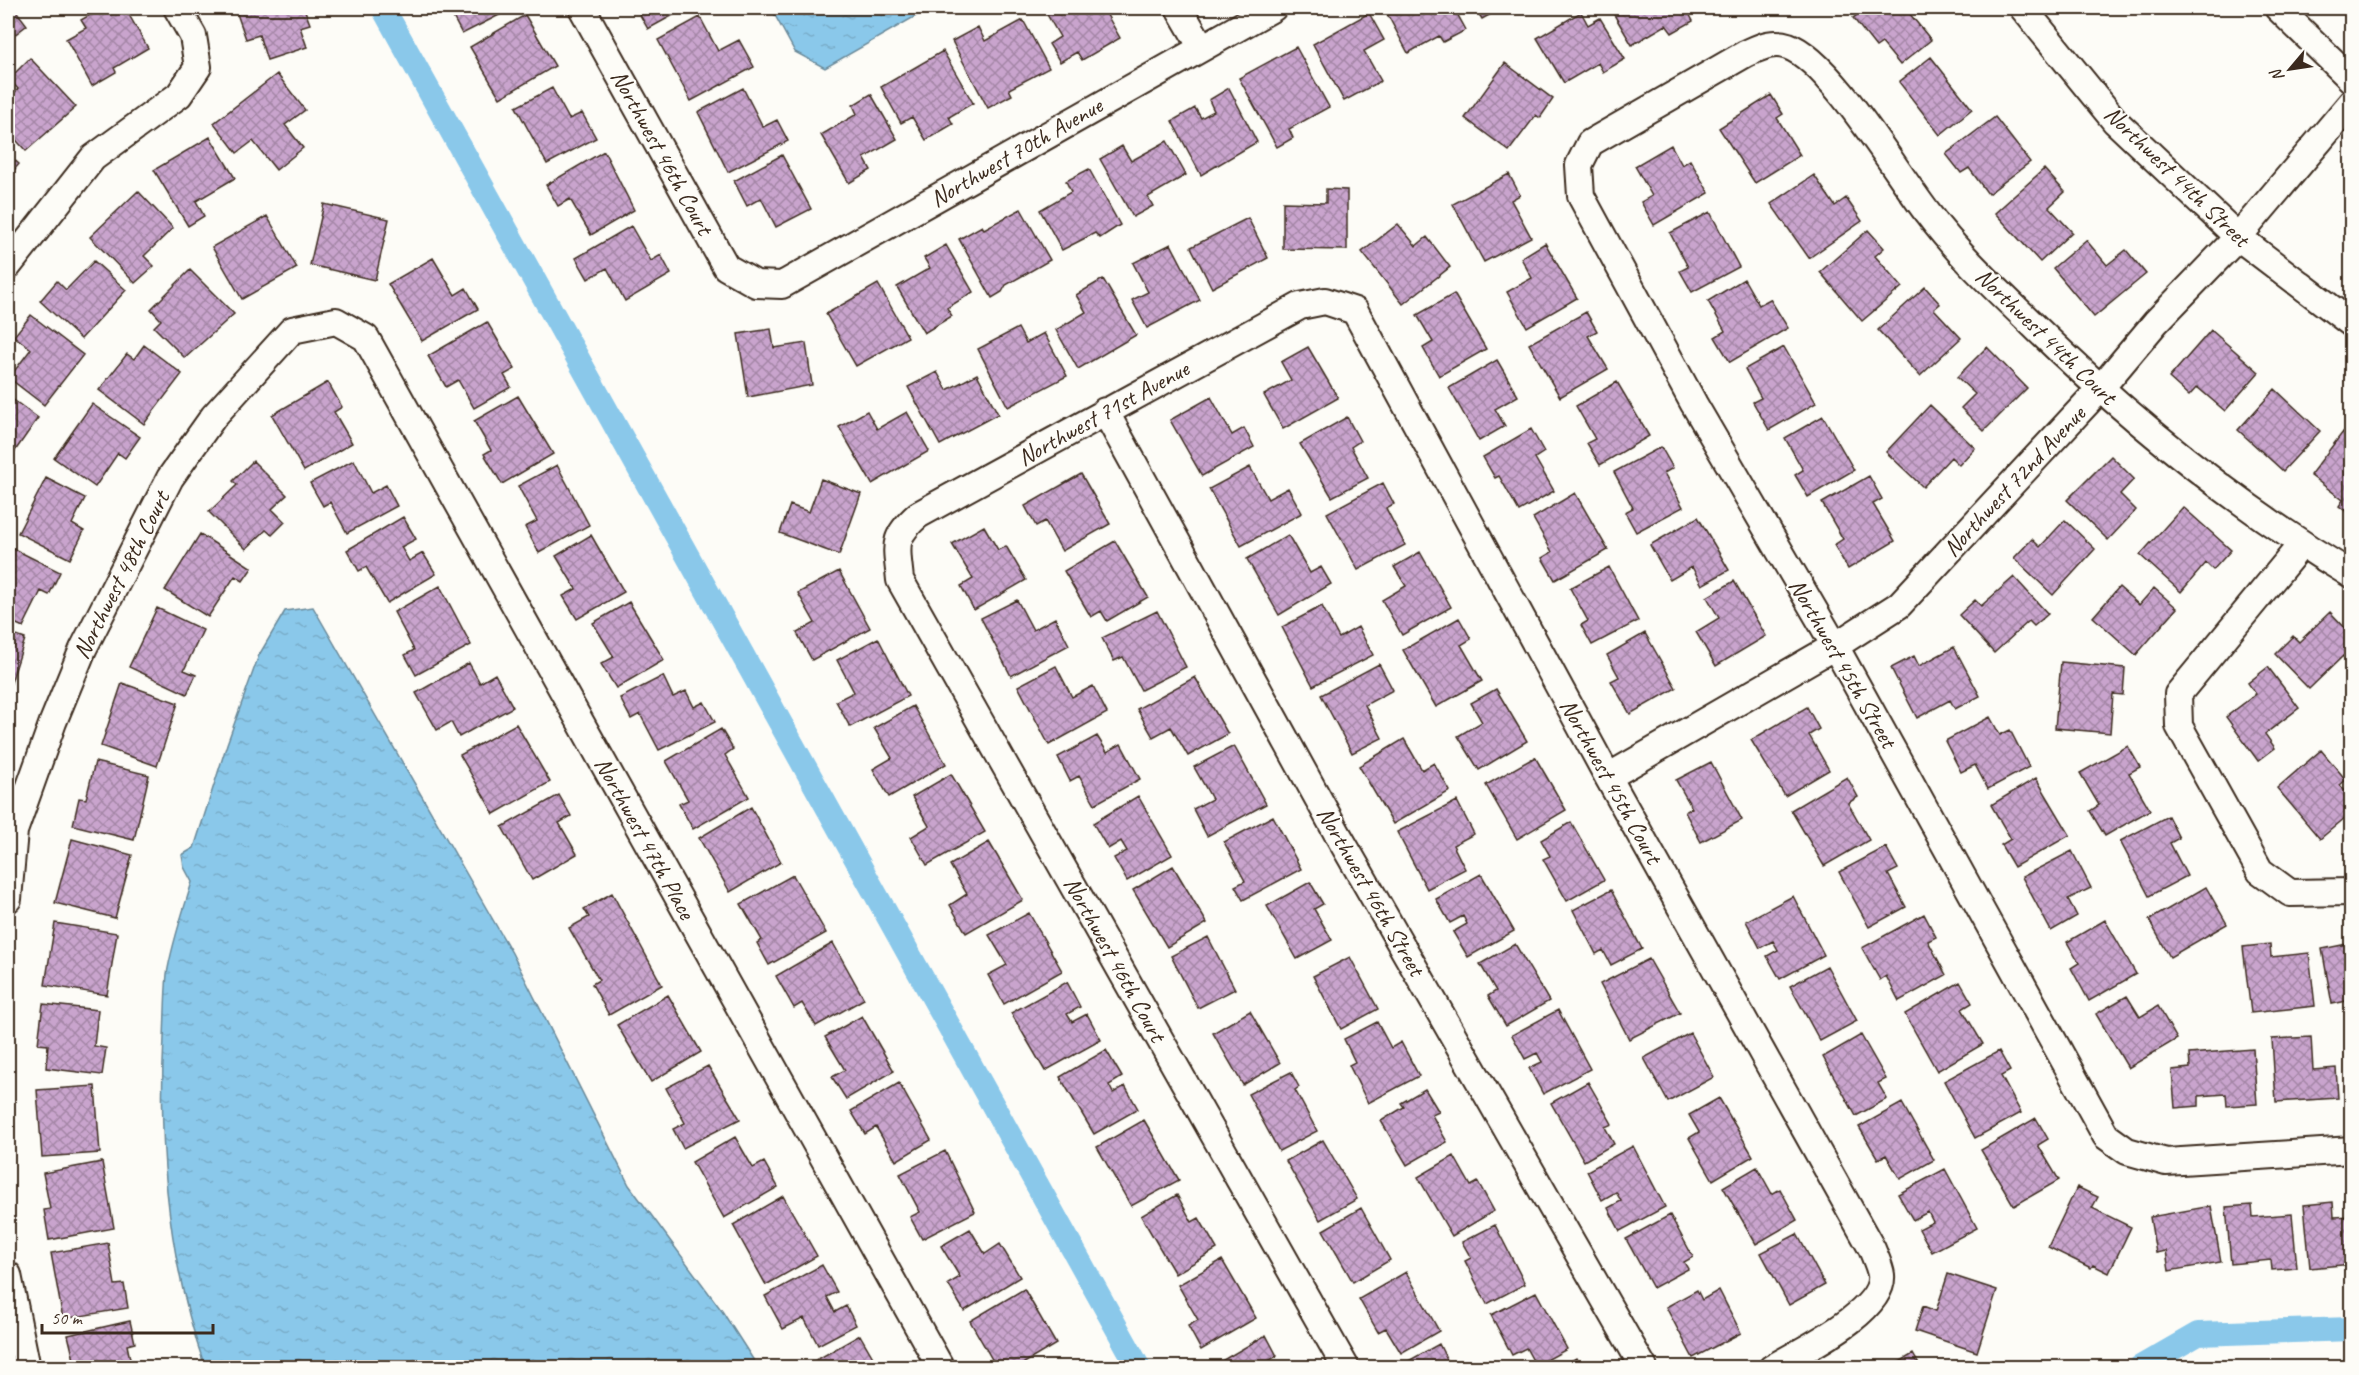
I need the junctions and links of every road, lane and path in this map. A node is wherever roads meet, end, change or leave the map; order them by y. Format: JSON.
{"nodes":[{"id":1,"x":177,"y":8,"type":"edge"},
{"id":2,"x":582,"y":8,"type":"edge"},
{"id":3,"x":1179,"y":8,"type":"edge"},
{"id":4,"x":1273,"y":8,"type":"edge"},
{"id":5,"x":2023,"y":8,"type":"edge"},
{"id":6,"x":2278,"y":8,"type":"edge"},
{"id":7,"x":1201,"y":46,"type":"junction"},
{"id":8,"x":1788,"y":46,"type":"joint"},
{"id":9,"x":2352,"y":80,"type":"edge"},
{"id":10,"x":2352,"y":102,"type":"edge"},
{"id":11,"x":2238,"y":237,"type":"junction"},
{"id":12,"x":8,"y":266,"type":"edge"},
{"id":13,"x":756,"y":284,"type":"joint"},
{"id":14,"x":1325,"y":301,"type":"joint"},
{"id":15,"x":336,"y":321,"type":"joint"},
{"id":16,"x":2352,"y":324,"type":"edge"},
{"id":17,"x":2099,"y":390,"type":"junction"},
{"id":18,"x":1106,"y":411,"type":"junction"},
{"id":19,"x":2301,"y":545,"type":"junction"},
{"id":20,"x":897,"y":546,"type":"joint"},
{"id":21,"x":2352,"y":575,"type":"edge"},
{"id":22,"x":1835,"y":646,"type":"junction"},
{"id":23,"x":1608,"y":777,"type":"junction"},
{"id":24,"x":11,"y":831,"type":"edge"},
{"id":25,"x":2352,"y":892,"type":"edge"},
{"id":26,"x":8,"y":899,"type":"edge"},
{"id":27,"x":2352,"y":1150,"type":"edge"},
{"id":28,"x":8,"y":1275,"type":"edge"},
{"id":29,"x":27,"y":1368,"type":"edge"},
{"id":30,"x":941,"y":1368,"type":"edge"},
{"id":31,"x":1346,"y":1368,"type":"edge"},
{"id":32,"x":1644,"y":1368,"type":"edge"},
{"id":33,"x":1772,"y":1368,"type":"edge"}],
"edges":[{"from":1,"to":12,"type":"street"},
{"from":2,"to":13,"type":"street","name":"Northwest 46th Court"},
{"from":3,"to":7,"type":"street"},
{"from":4,"to":7,"type":"street","name":"Northwest 70th Avenue"},
{"from":5,"to":11,"type":"street","name":"Northwest 44th Street"},
{"from":6,"to":9,"type":"street"},
{"from":7,"to":13,"type":"street","name":"Northwest 70th Avenue"},
{"from":8,"to":17,"type":"street","name":"Northwest 44th Court"},
{"from":8,"to":22,"type":"street","name":"Northwest 45th Street"},
{"from":10,"to":11,"type":"street","name":"Northwest 72nd Avenue"},
{"from":11,"to":16,"type":"street","name":"Northwest 44th Street"},
{"from":11,"to":17,"type":"street","name":"Northwest 72nd Avenue"},
{"from":14,"to":18,"type":"street","name":"Northwest 71st Avenue"},
{"from":14,"to":23,"type":"street","name":"Northwest 45th Court"},
{"from":15,"to":24,"type":"street","name":"Northwest 48th Court"},
{"from":15,"to":30,"type":"street","name":"Northwest 47th Place"},
{"from":17,"to":19,"type":"street","name":"Northwest 44th Court"},
{"from":17,"to":22,"type":"street","name":"Northwest 72nd Avenue"},
{"from":18,"to":20,"type":"street","name":"Northwest 71st Avenue"},
{"from":18,"to":32,"type":"street","name":"Northwest 46th Street"},
{"from":19,"to":21,"type":"street","name":"Northwest 44th Court"},
{"from":19,"to":25,"type":"street"},
{"from":20,"to":31,"type":"street","name":"Northwest 46th Court"},
{"from":22,"to":23,"type":"street","name":"Northwest 72nd Avenue"},
{"from":22,"to":27,"type":"street","name":"Northwest 45th Street"},
{"from":23,"to":33,"type":"street","name":"Northwest 45th Court"},
{"from":24,"to":26,"type":"street","name":"Northwest 48th Court"},
{"from":28,"to":29,"type":"street"}]}
